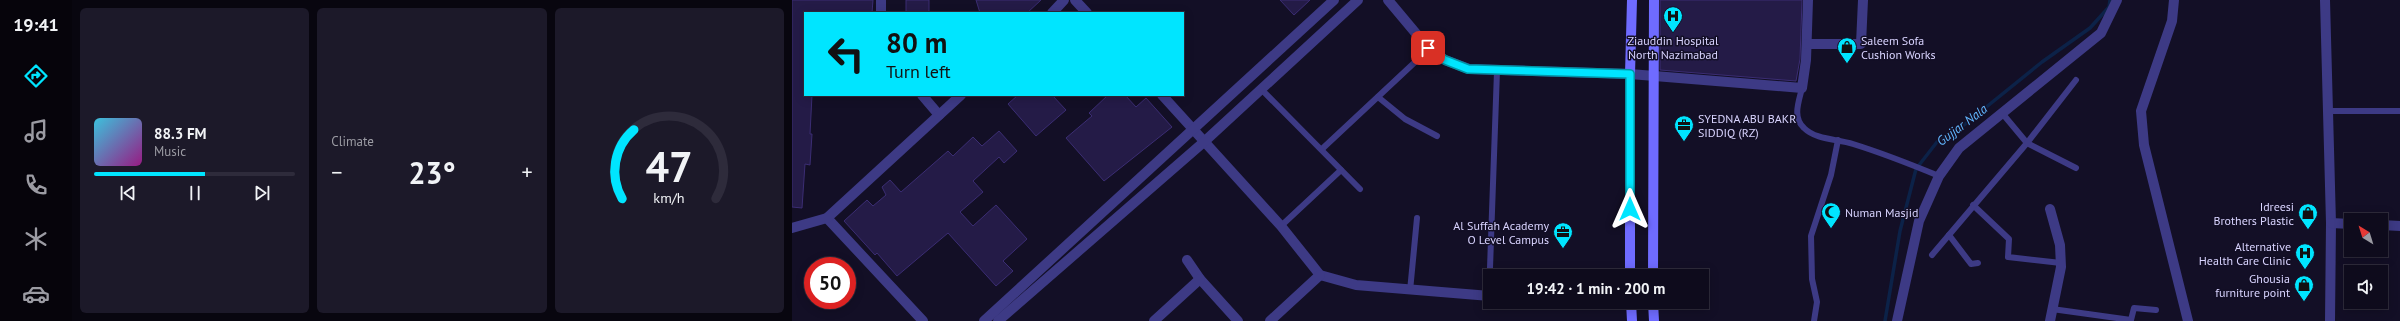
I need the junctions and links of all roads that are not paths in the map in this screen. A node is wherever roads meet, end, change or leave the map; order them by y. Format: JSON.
{"nodes":[{"id":1,"x":881,"y":0,"type":"edge"},
{"id":2,"x":1064,"y":0,"type":"edge"},
{"id":3,"x":1075,"y":0,"type":"edge"},
{"id":4,"x":1334,"y":0,"type":"edge"},
{"id":5,"x":1358,"y":0,"type":"edge"},
{"id":6,"x":1388,"y":0,"type":"edge"},
{"id":7,"x":1632,"y":0,"type":"edge"},
{"id":8,"x":1654,"y":0,"type":"edge"},
{"id":9,"x":1808,"y":0,"type":"edge"},
{"id":10,"x":1863,"y":0,"type":"edge"},
{"id":11,"x":2117,"y":0,"type":"edge"},
{"id":12,"x":2174,"y":0,"type":"edge"},
{"id":13,"x":2325,"y":0,"type":"edge"},
{"id":14,"x":881,"y":12,"type":"edge"},
{"id":15,"x":1053,"y":12,"type":"edge"},
{"id":16,"x":1086,"y":12,"type":"edge"},
{"id":17,"x":1807,"y":44,"type":"junction"},
{"id":18,"x":1428,"y":48,"type":"junction"},
{"id":19,"x":1497,"y":71,"type":"junction"},
{"id":20,"x":1630,"y":74,"type":"junction"},
{"id":21,"x":1654,"y":76,"type":"junction"},
{"id":22,"x":2076,"y":80,"type":"dead end"},
{"id":23,"x":1802,"y":88,"type":"junction"},
{"id":24,"x":1261,"y":89,"type":"junction"},
{"id":25,"x":923,"y":96,"type":"edge"},
{"id":26,"x":960,"y":96,"type":"edge"},
{"id":27,"x":1163,"y":96,"type":"edge"},
{"id":28,"x":1378,"y":97,"type":"junction"},
{"id":29,"x":2327,"y":111,"type":"junction"},
{"id":30,"x":2400,"y":111,"type":"edge"},
{"id":31,"x":2002,"y":113,"type":"junction"},
{"id":32,"x":939,"y":115,"type":"junction"},
{"id":33,"x":1193,"y":129,"type":"junction"},
{"id":34,"x":1437,"y":136,"type":"dead end"},
{"id":35,"x":1838,"y":140,"type":"junction"},
{"id":36,"x":1205,"y":141,"type":"junction"},
{"id":37,"x":2028,"y":143,"type":"junction"},
{"id":38,"x":1322,"y":149,"type":"junction"},
{"id":39,"x":2076,"y":168,"type":"dead end"},
{"id":40,"x":1341,"y":170,"type":"junction"},
{"id":41,"x":1939,"y":176,"type":"junction"},
{"id":42,"x":1360,"y":189,"type":"dead end"},
{"id":43,"x":1973,"y":205,"type":"junction"},
{"id":44,"x":2050,"y":209,"type":"dead end"},
{"id":45,"x":827,"y":218,"type":"junction"},
{"id":46,"x":1417,"y":218,"type":"dead end"},
{"id":47,"x":2331,"y":223,"type":"junction"},
{"id":48,"x":2344,"y":224,"type":"edge"},
{"id":49,"x":2388,"y":225,"type":"edge"},
{"id":50,"x":1281,"y":226,"type":"junction"},
{"id":51,"x":2400,"y":226,"type":"edge"},
{"id":52,"x":792,"y":228,"type":"edge"},
{"id":53,"x":1949,"y":235,"type":"junction"},
{"id":54,"x":1932,"y":255,"type":"dead end"},
{"id":55,"x":1187,"y":260,"type":"dead end"},
{"id":56,"x":1978,"y":263,"type":"dead end"},
{"id":57,"x":2061,"y":263,"type":"junction"},
{"id":58,"x":1491,"y":269,"type":"edge"},
{"id":59,"x":1630,"y":269,"type":"edge"},
{"id":60,"x":1653,"y":269,"type":"edge"},
{"id":61,"x":1320,"y":275,"type":"junction"},
{"id":62,"x":1200,"y":279,"type":"junction"},
{"id":63,"x":1410,"y":291,"type":"junction"},
{"id":64,"x":1483,"y":296,"type":"edge"},
{"id":65,"x":1631,"y":309,"type":"edge"},
{"id":66,"x":1653,"y":309,"type":"edge"},
{"id":67,"x":2052,"y":309,"type":"junction"},
{"id":68,"x":2156,"y":310,"type":"dead end"},
{"id":69,"x":2106,"y":319,"type":"edge"},
{"id":70,"x":923,"y":321,"type":"edge"},
{"id":71,"x":984,"y":321,"type":"edge"},
{"id":72,"x":998,"y":321,"type":"edge"},
{"id":73,"x":1154,"y":321,"type":"edge"},
{"id":74,"x":1238,"y":321,"type":"edge"},
{"id":75,"x":1270,"y":321,"type":"edge"},
{"id":76,"x":1632,"y":321,"type":"edge"},
{"id":77,"x":1654,"y":321,"type":"edge"},
{"id":78,"x":1814,"y":321,"type":"edge"},
{"id":79,"x":1897,"y":321,"type":"edge"},
{"id":80,"x":2050,"y":321,"type":"edge"},
{"id":81,"x":2188,"y":321,"type":"edge"},
{"id":82,"x":2330,"y":321,"type":"edge"}],
"edges":[{"from":1,"to":14,"type":"street"},
{"from":2,"to":15,"type":"street"},
{"from":3,"to":16,"type":"street"},
{"from":4,"to":33,"type":"street"},
{"from":5,"to":24,"type":"street"},
{"from":6,"to":18,"type":"street"},
{"from":7,"to":20,"type":"main road"},
{"from":8,"to":21,"type":"main road"},
{"from":9,"to":17,"type":"street"},
{"from":10,"to":17,"type":"street"},
{"from":11,"to":31,"type":"street"},
{"from":12,"to":81,"type":"street"},
{"from":13,"to":29,"type":"street"},
{"from":17,"to":23,"type":"street"},
{"from":18,"to":19,"type":"street"},
{"from":18,"to":28,"type":"lane"},
{"from":19,"to":20,"type":"street"},
{"from":19,"to":58,"type":"lane"},
{"from":20,"to":21,"type":"street"},
{"from":20,"to":59,"type":"main road"},
{"from":21,"to":23,"type":"street"},
{"from":21,"to":60,"type":"main road"},
{"from":22,"to":37,"type":"lane"},
{"from":23,"to":35,"type":"lane"},
{"from":24,"to":36,"type":"street"},
{"from":24,"to":38,"type":"lane"},
{"from":25,"to":32,"type":"street"},
{"from":26,"to":32,"type":"street"},
{"from":27,"to":33,"type":"street"},
{"from":28,"to":34,"type":"lane"},
{"from":28,"to":38,"type":"lane"},
{"from":29,"to":30,"type":"lane"},
{"from":29,"to":47,"type":"street"},
{"from":31,"to":37,"type":"lane"},
{"from":31,"to":41,"type":"street"},
{"from":32,"to":45,"type":"street"},
{"from":33,"to":36,"type":"street"},
{"from":33,"to":71,"type":"street"},
{"from":35,"to":41,"type":"lane"},
{"from":35,"to":78,"type":"lane"},
{"from":36,"to":50,"type":"street"},
{"from":36,"to":72,"type":"street"},
{"from":37,"to":39,"type":"lane"},
{"from":37,"to":43,"type":"lane"},
{"from":38,"to":40,"type":"lane"},
{"from":40,"to":42,"type":"lane"},
{"from":40,"to":50,"type":"lane"},
{"from":41,"to":79,"type":"street"},
{"from":43,"to":53,"type":"lane"},
{"from":43,"to":57,"type":"lane"},
{"from":44,"to":57,"type":"street"},
{"from":45,"to":52,"type":"street"},
{"from":45,"to":70,"type":"street"},
{"from":46,"to":63,"type":"lane"},
{"from":47,"to":48,"type":"street"},
{"from":47,"to":82,"type":"street"},
{"from":49,"to":51,"type":"street"},
{"from":50,"to":61,"type":"street"},
{"from":53,"to":54,"type":"lane"},
{"from":53,"to":56,"type":"lane"},
{"from":55,"to":62,"type":"street"},
{"from":57,"to":67,"type":"street"},
{"from":61,"to":63,"type":"street"},
{"from":61,"to":75,"type":"street"},
{"from":62,"to":73,"type":"street"},
{"from":62,"to":74,"type":"street"},
{"from":63,"to":64,"type":"street"},
{"from":65,"to":76,"type":"main road"},
{"from":66,"to":77,"type":"main road"},
{"from":67,"to":69,"type":"lane"},
{"from":67,"to":80,"type":"street"},
{"from":68,"to":69,"type":"lane"}]}
